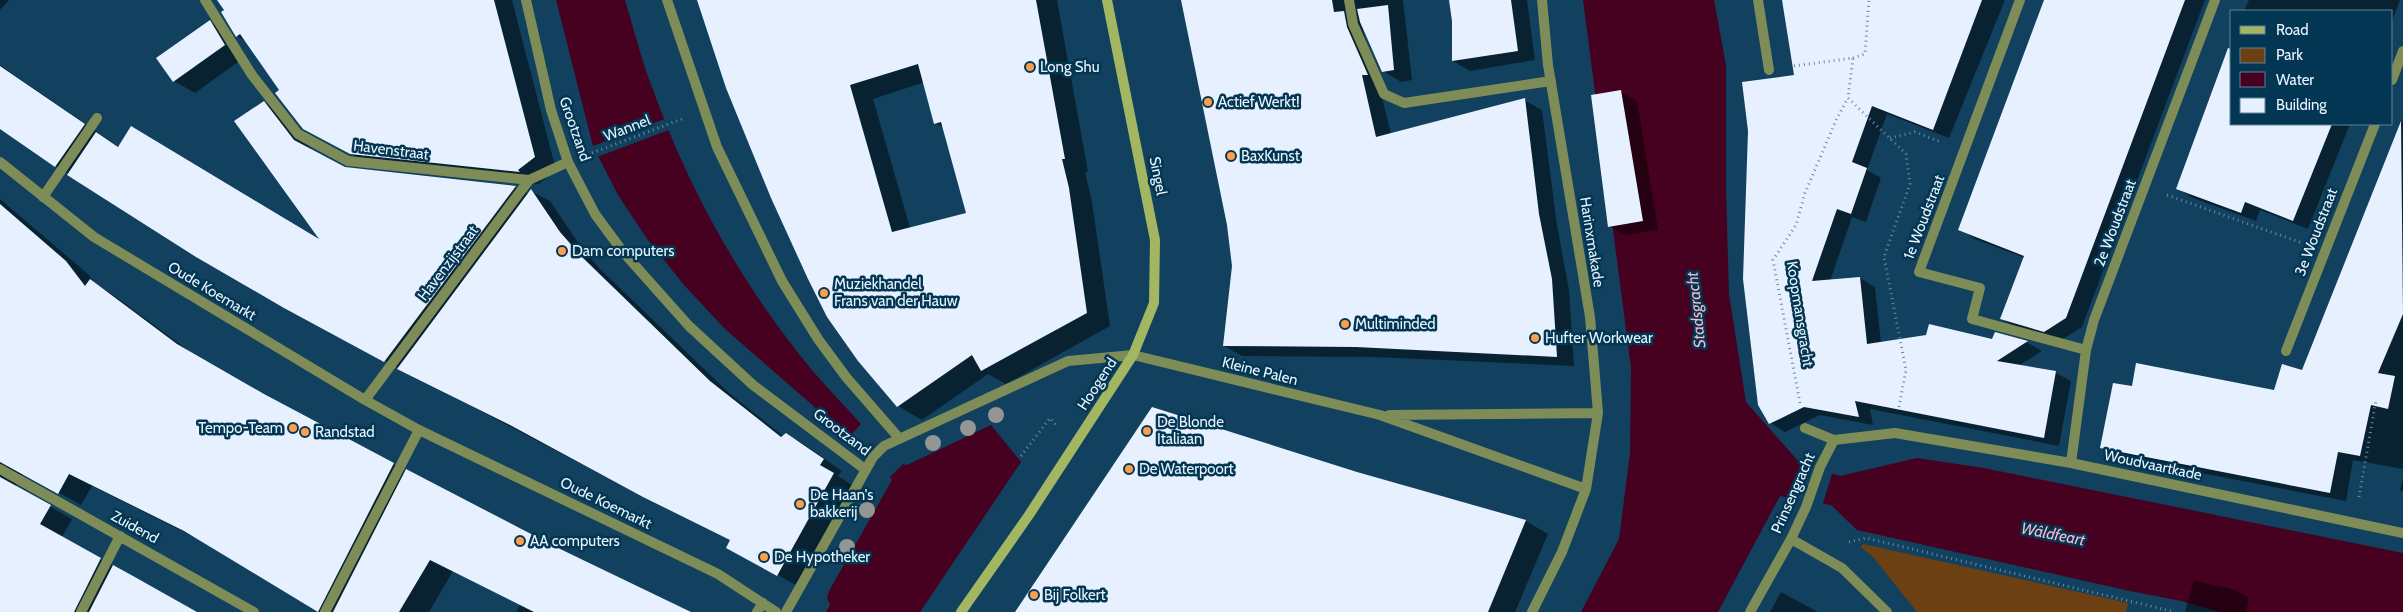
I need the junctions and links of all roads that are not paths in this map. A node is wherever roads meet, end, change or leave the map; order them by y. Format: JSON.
{"nodes":[{"id":1,"x":205,"y":0,"type":"edge"},
{"id":2,"x":526,"y":0,"type":"edge"},
{"id":3,"x":667,"y":0,"type":"edge"},
{"id":4,"x":1107,"y":0,"type":"edge"},
{"id":5,"x":1349,"y":0,"type":"edge"},
{"id":6,"x":1542,"y":0,"type":"edge"},
{"id":7,"x":1758,"y":0,"type":"edge"},
{"id":8,"x":2020,"y":0,"type":"edge"},
{"id":9,"x":2215,"y":0,"type":"edge"},
{"id":10,"x":2403,"y":51,"type":"edge"},
{"id":11,"x":1769,"y":70,"type":"road end"},
{"id":12,"x":2393,"y":77,"type":"edge"},
{"id":13,"x":1551,"y":81,"type":"junction"},
{"id":14,"x":97,"y":118,"type":"dead end"},
{"id":15,"x":2375,"y":125,"type":"edge"},
{"id":16,"x":0,"y":162,"type":"edge"},
{"id":17,"x":568,"y":162,"type":"junction"},
{"id":18,"x":529,"y":180,"type":"junction"},
{"id":19,"x":43,"y":197,"type":"junction"},
{"id":20,"x":2086,"y":350,"type":"junction"},
{"id":21,"x":2286,"y":351,"type":"dead end"},
{"id":22,"x":1133,"y":355,"type":"junction"},
{"id":23,"x":365,"y":400,"type":"junction"},
{"id":24,"x":1598,"y":413,"type":"junction"},
{"id":25,"x":1380,"y":415,"type":"junction"},
{"id":26,"x":1805,"y":428,"type":"road end"},
{"id":27,"x":419,"y":430,"type":"junction"},
{"id":28,"x":899,"y":438,"type":"junction"},
{"id":29,"x":1834,"y":440,"type":"junction"},
{"id":30,"x":2071,"y":463,"type":"junction"},
{"id":31,"x":0,"y":468,"type":"edge"},
{"id":32,"x":866,"y":470,"type":"junction"},
{"id":33,"x":1586,"y":489,"type":"junction"},
{"id":34,"x":2403,"y":533,"type":"edge"},
{"id":35,"x":120,"y":536,"type":"junction"},
{"id":36,"x":1790,"y":539,"type":"junction"},
{"id":37,"x":760,"y":608,"type":"edge"},
{"id":38,"x":81,"y":612,"type":"edge"},
{"id":39,"x":254,"y":612,"type":"edge"},
{"id":40,"x":325,"y":612,"type":"edge"},
{"id":41,"x":776,"y":612,"type":"edge"},
{"id":42,"x":786,"y":612,"type":"edge"},
{"id":43,"x":961,"y":612,"type":"edge"},
{"id":44,"x":1532,"y":612,"type":"edge"},
{"id":45,"x":1750,"y":612,"type":"edge"},
{"id":46,"x":1887,"y":612,"type":"edge"}],
"edges":[{"from":1,"to":18,"type":"street","name":"Havenstraat"},
{"from":2,"to":17,"type":"street","name":"Grootzand"},
{"from":3,"to":28,"type":"street"},
{"from":4,"to":22,"type":"main road","name":"Singel"},
{"from":5,"to":13,"type":"street"},
{"from":6,"to":13,"type":"street","name":"Harinxmakade"},
{"from":7,"to":11,"type":"street"},
{"from":8,"to":20,"type":"street","name":"1e Woudstraat"},
{"from":9,"to":20,"type":"street","name":"2e Woudstraat"},
{"from":10,"to":12,"type":"street"},
{"from":13,"to":24,"type":"street","name":"Harinxmakade"},
{"from":14,"to":19,"type":"street"},
{"from":15,"to":21,"type":"street","name":"3e Woudstraat"},
{"from":16,"to":19,"type":"street","name":"Oude Koemarkt"},
{"from":17,"to":18,"type":"street","name":"Havenzijstraat"},
{"from":17,"to":32,"type":"street","name":"Grootzand"},
{"from":18,"to":23,"type":"street","name":"Havenzijstraat"},
{"from":19,"to":23,"type":"street","name":"Oude Koemarkt"},
{"from":20,"to":30,"type":"street","name":"2e Woudstraat"},
{"from":22,"to":25,"type":"street","name":"Kleine Palen"},
{"from":22,"to":28,"type":"street","name":"Hoogend"},
{"from":22,"to":43,"type":"main road","name":"Hoogend"},
{"from":23,"to":27,"type":"street","name":"Oude Koemarkt"},
{"from":24,"to":25,"type":"street","name":"Kleine Palen"},
{"from":24,"to":33,"type":"street","name":"Harinxmakade"},
{"from":25,"to":33,"type":"street","name":"Kleine Palen"},
{"from":26,"to":29,"type":"street"},
{"from":27,"to":37,"type":"street","name":"Oude Koemarkt"},
{"from":27,"to":40,"type":"street"},
{"from":28,"to":32,"type":"street","name":"Grootzand"},
{"from":29,"to":30,"type":"street","name":"Woudvaartkade"},
{"from":29,"to":36,"type":"street","name":"Prinsengracht"},
{"from":30,"to":34,"type":"street","name":"Woudvaartkade"},
{"from":31,"to":35,"type":"street","name":"Zuidend"},
{"from":32,"to":42,"type":"street"},
{"from":33,"to":44,"type":"street","name":"Harinxmakade"},
{"from":35,"to":38,"type":"street"},
{"from":35,"to":39,"type":"street","name":"Zuidend"},
{"from":36,"to":45,"type":"street","name":"Prinsengracht"},
{"from":36,"to":46,"type":"street"},
{"from":37,"to":41,"type":"street","name":"Oude Koemarkt"}]}
